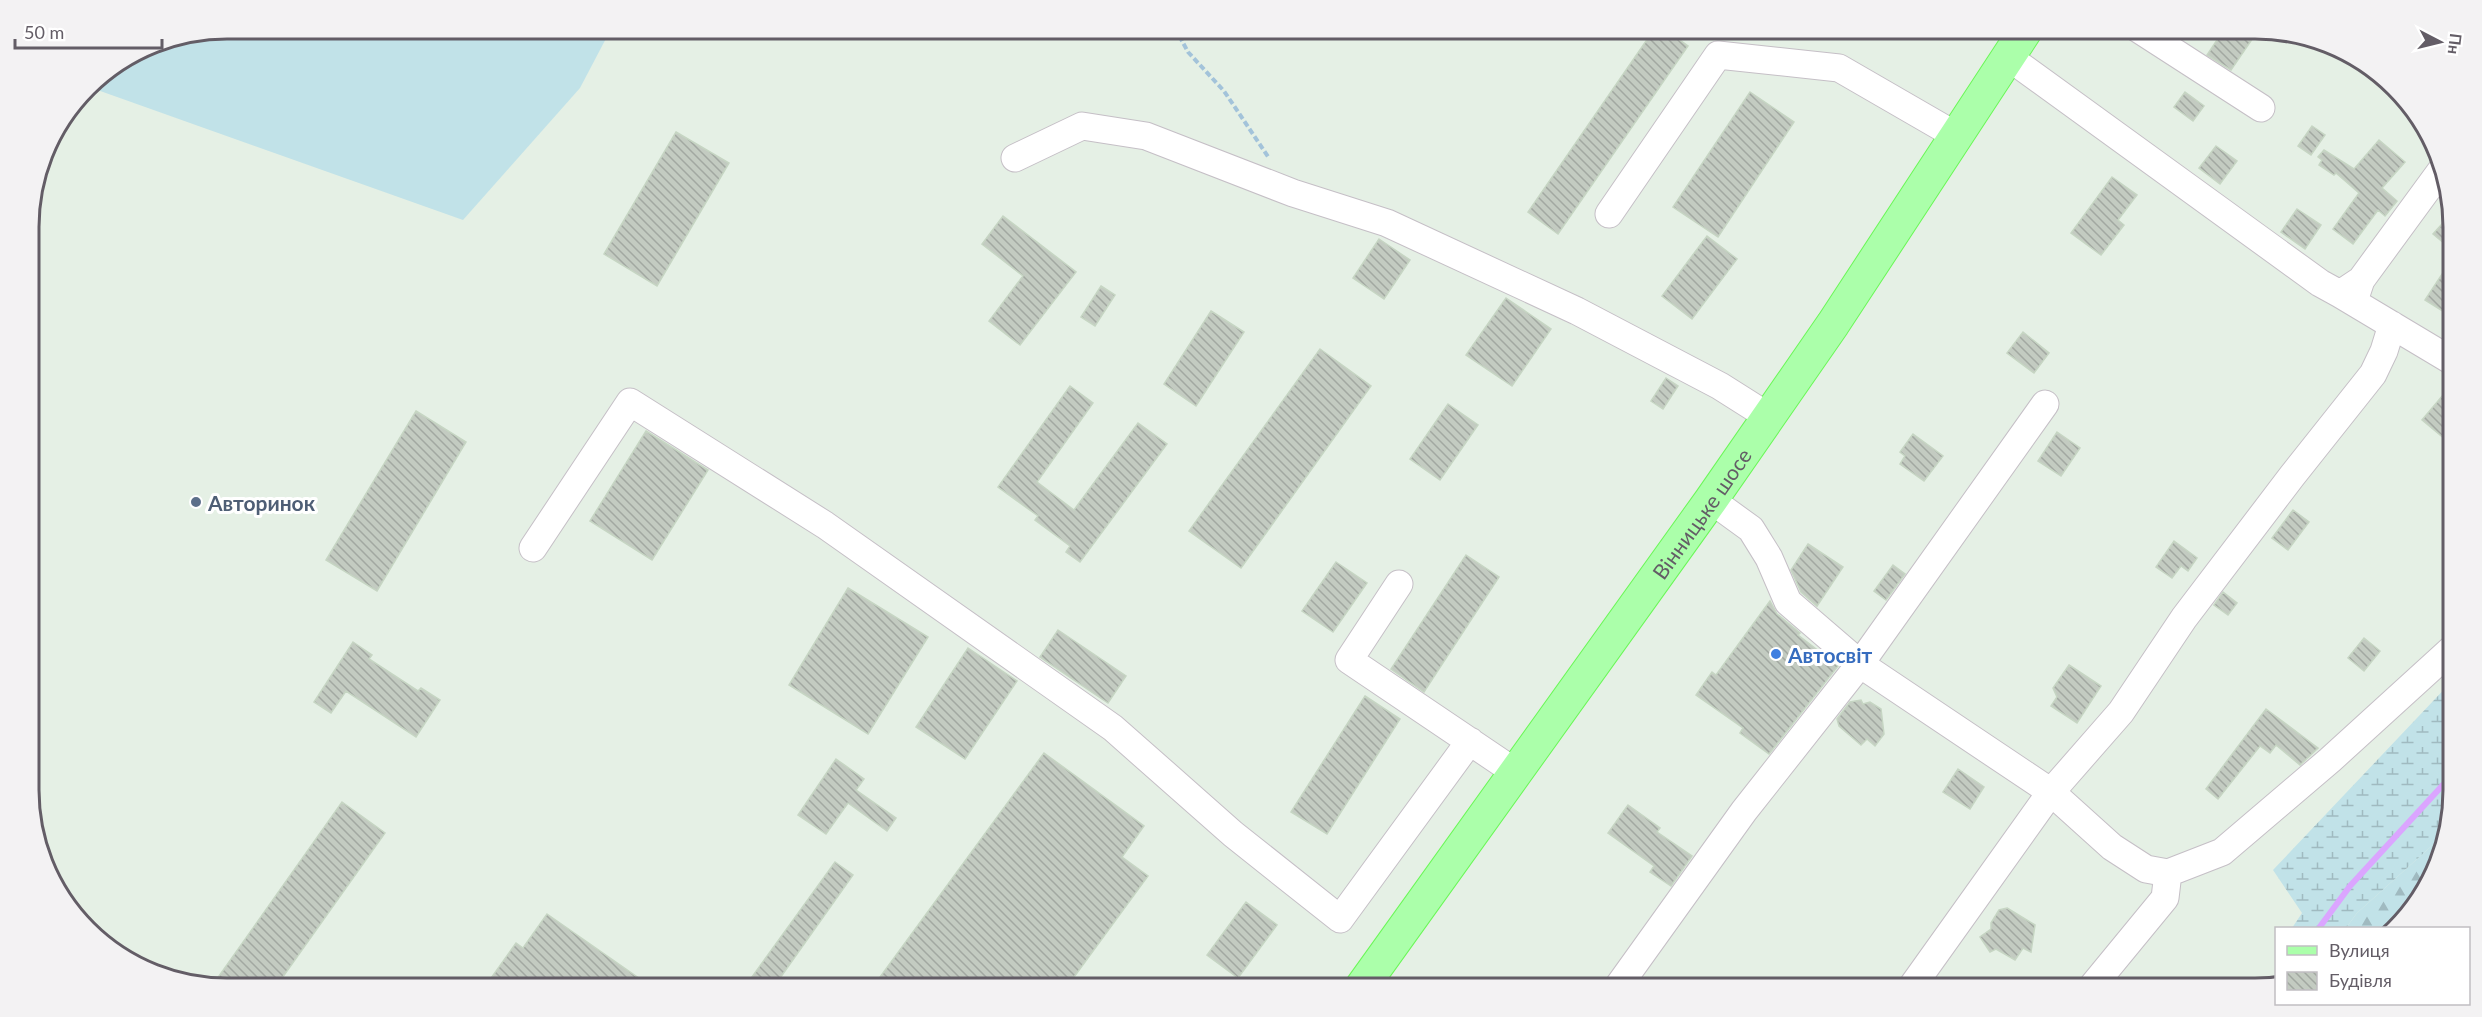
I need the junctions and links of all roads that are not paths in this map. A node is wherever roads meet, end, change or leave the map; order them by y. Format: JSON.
{"nodes":[{"id":1,"x":2019,"y":39,"type":"edge"},
{"id":2,"x":2154,"y":39,"type":"edge"},
{"id":3,"x":2007,"y":56,"type":"junction"},
{"id":4,"x":2261,"y":108,"type":"dead end"},
{"id":5,"x":1955,"y":135,"type":"junction"},
{"id":6,"x":1014,"y":158,"type":"dead end"},
{"id":7,"x":2437,"y":177,"type":"edge"},
{"id":8,"x":1609,"y":214,"type":"dead end"},
{"id":9,"x":2352,"y":292,"type":"junction"},
{"id":10,"x":2392,"y":325,"type":"junction"},
{"id":11,"x":2443,"y":356,"type":"edge"},
{"id":12,"x":2045,"y":404,"type":"dead end"},
{"id":13,"x":1768,"y":417,"type":"junction"},
{"id":14,"x":1712,"y":500,"type":"junction"},
{"id":15,"x":533,"y":548,"type":"dead end"},
{"id":16,"x":1399,"y":584,"type":"dead end"},
{"id":17,"x":2443,"y":657,"type":"edge"},
{"id":18,"x":1860,"y":664,"type":"junction"},
{"id":19,"x":1470,"y":741,"type":"junction"},
{"id":20,"x":1515,"y":772,"type":"junction"},
{"id":21,"x":2051,"y":792,"type":"junction"},
{"id":22,"x":2167,"y":886,"type":"junction"},
{"id":23,"x":1368,"y":978,"type":"edge"},
{"id":24,"x":1624,"y":978,"type":"edge"},
{"id":25,"x":1918,"y":978,"type":"edge"},
{"id":26,"x":2098,"y":978,"type":"edge"}],
"edges":[{"from":1,"to":3,"type":"main road","name":"Вінницьке шосе"},
{"from":2,"to":4,"type":"street"},
{"from":3,"to":5,"type":"main road","name":"Вінницьке шосе"},
{"from":3,"to":9,"type":"street"},
{"from":5,"to":8,"type":"street"},
{"from":5,"to":13,"type":"main road","name":"Вінницьке шосе"},
{"from":6,"to":13,"type":"street"},
{"from":7,"to":9,"type":"street"},
{"from":9,"to":10,"type":"street"},
{"from":10,"to":11,"type":"street"},
{"from":10,"to":21,"type":"street"},
{"from":12,"to":18,"type":"street"},
{"from":13,"to":14,"type":"main road","name":"Вінницьке шосе"},
{"from":14,"to":18,"type":"street"},
{"from":14,"to":20,"type":"main road","name":"Вінницьке шосе"},
{"from":15,"to":19,"type":"street"},
{"from":16,"to":19,"type":"street"},
{"from":17,"to":22,"type":"street"},
{"from":18,"to":21,"type":"street"},
{"from":18,"to":24,"type":"street"},
{"from":19,"to":20,"type":"street"},
{"from":20,"to":23,"type":"main road","name":"Вінницьке шосе"},
{"from":21,"to":22,"type":"street"},
{"from":21,"to":25,"type":"street"},
{"from":22,"to":26,"type":"street"}]}
